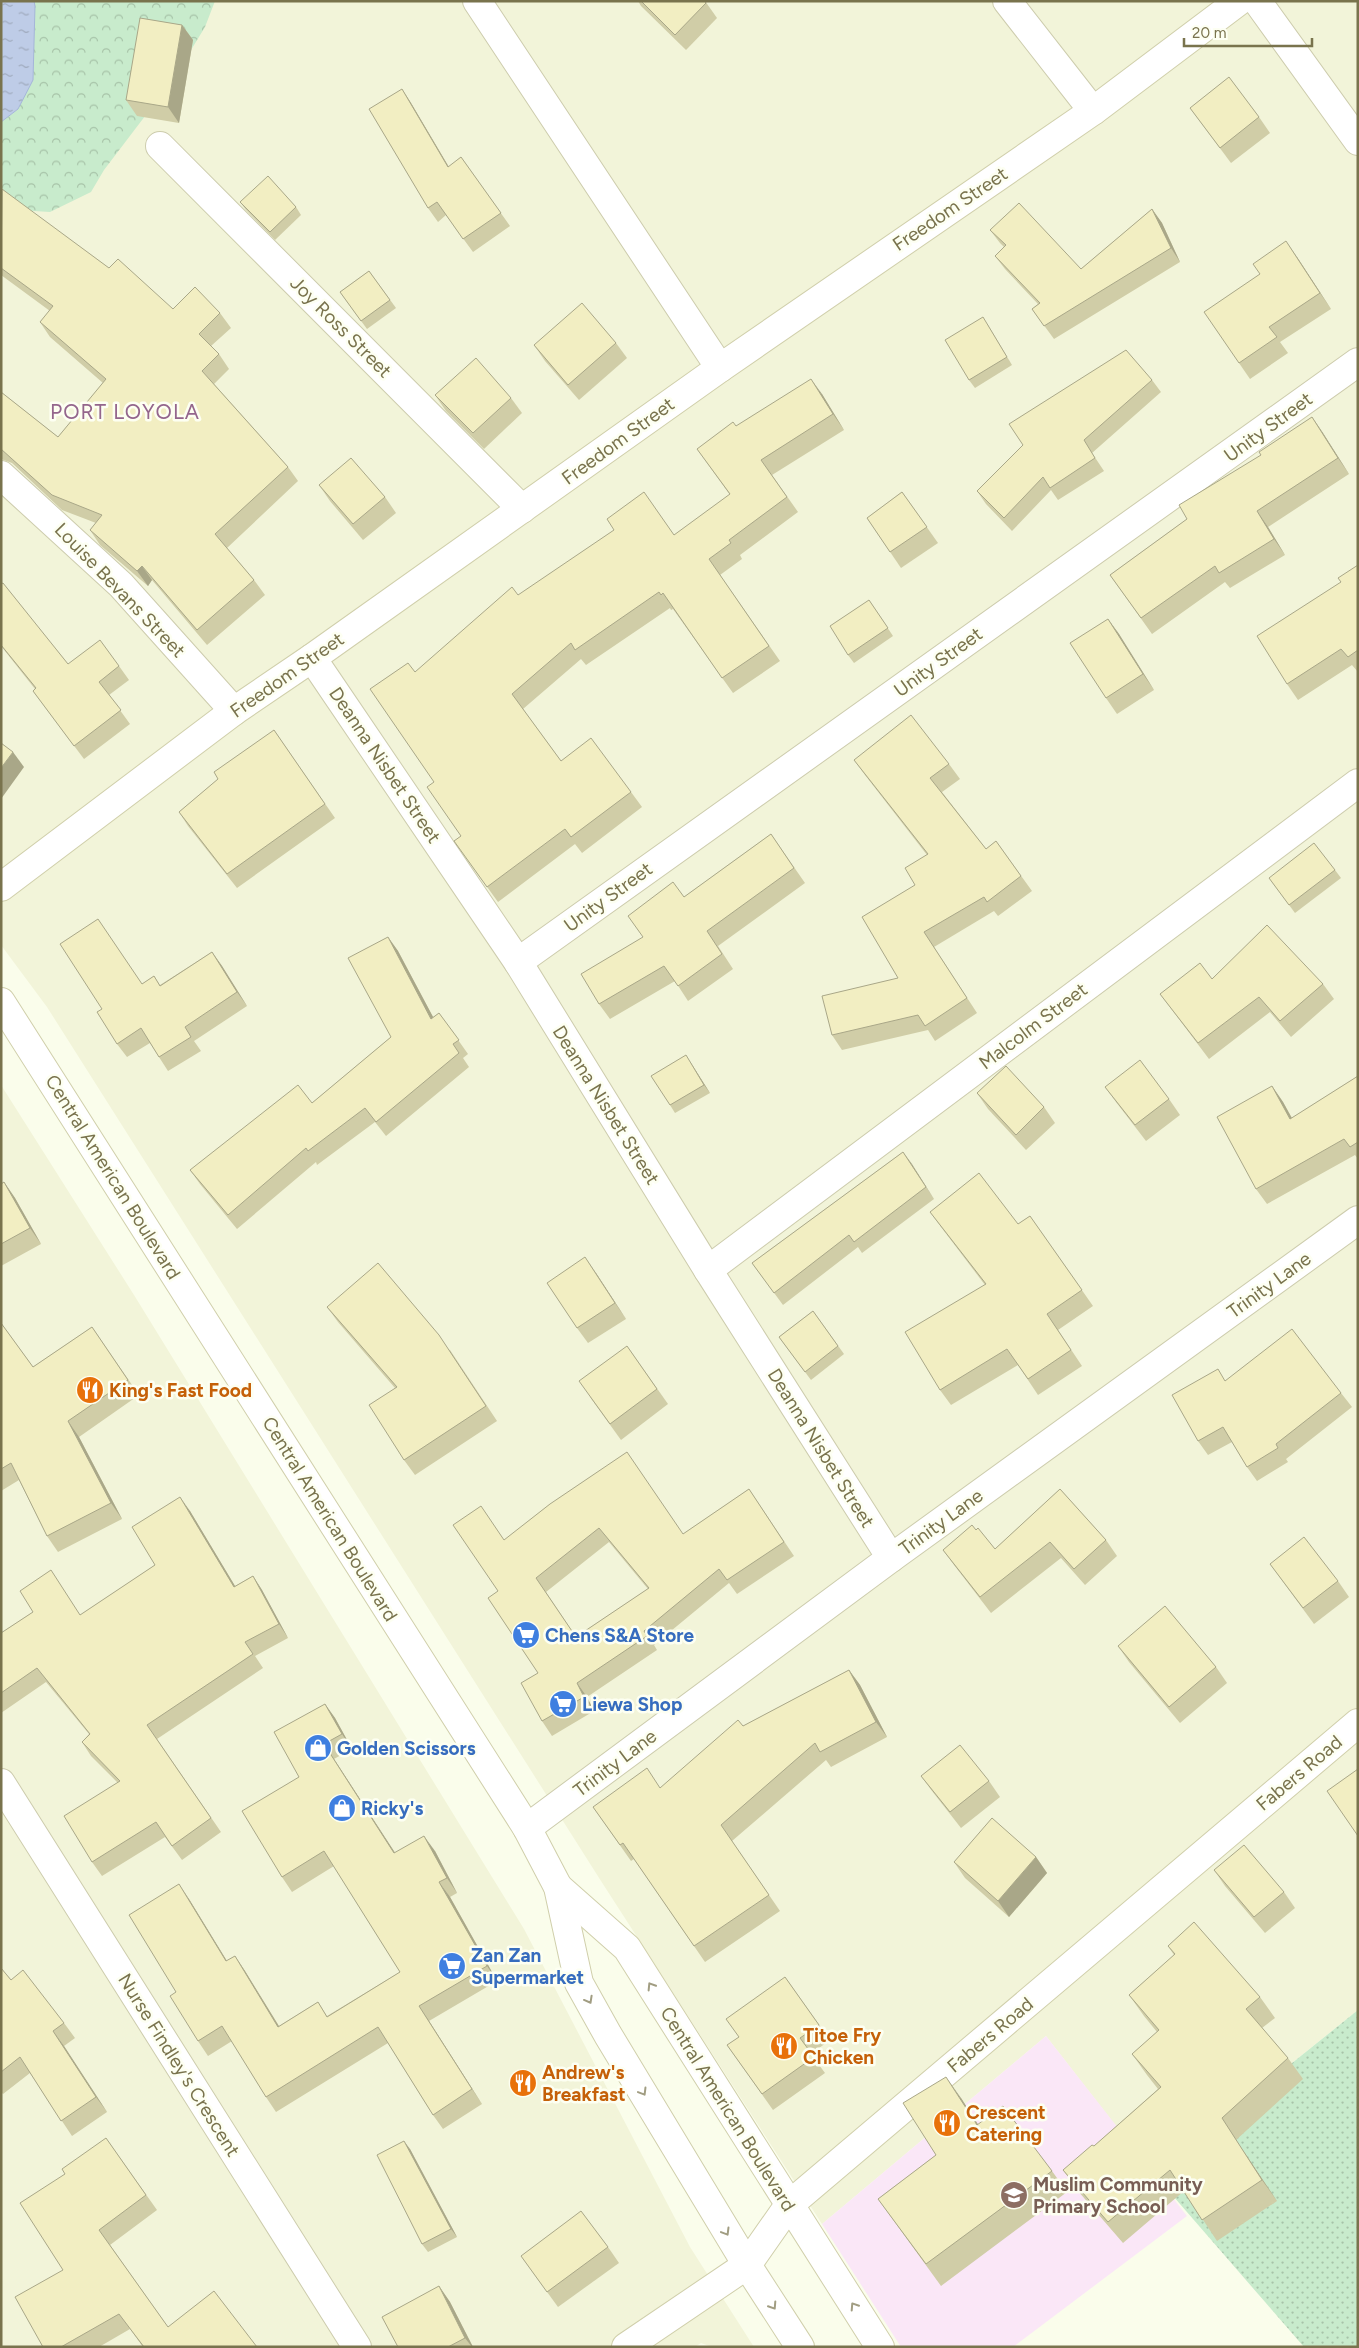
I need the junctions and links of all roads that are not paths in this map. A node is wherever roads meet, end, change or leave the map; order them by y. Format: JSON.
{"nodes":[{"id":1,"x":477,"y":1,"type":"edge"},
{"id":2,"x":1007,"y":1,"type":"edge"},
{"id":3,"x":1239,"y":1,"type":"edge"},
{"id":4,"x":1257,"y":1,"type":"edge"},
{"id":5,"x":1093,"y":111,"type":"junction"},
{"id":6,"x":1358,"y":141,"type":"edge"},
{"id":7,"x":160,"y":146,"type":"dead end"},
{"id":8,"x":1358,"y":362,"type":"edge"},
{"id":9,"x":720,"y":368,"type":"junction"},
{"id":10,"x":1,"y":475,"type":"edge"},
{"id":11,"x":522,"y":509,"type":"junction"},
{"id":12,"x":312,"y":658,"type":"junction"},
{"id":13,"x":234,"y":711,"type":"junction"},
{"id":14,"x":1358,"y":782,"type":"edge"},
{"id":15,"x":1,"y":887,"type":"edge"},
{"id":16,"x":518,"y":962,"type":"junction"},
{"id":17,"x":1,"y":1002,"type":"edge"},
{"id":18,"x":1358,"y":1220,"type":"edge"},
{"id":19,"x":708,"y":1270,"type":"junction"},
{"id":20,"x":891,"y":1558,"type":"junction"},
{"id":21,"x":1358,"y":1723,"type":"edge"},
{"id":22,"x":1,"y":1783,"type":"edge"},
{"id":23,"x":527,"y":1828,"type":"junction"},
{"id":24,"x":558,"y":1887,"type":"junction"},
{"id":25,"x":789,"y":2205,"type":"junction"},
{"id":26,"x":746,"y":2265,"type":"junction"},
{"id":27,"x":358,"y":2347,"type":"edge"},
{"id":28,"x":626,"y":2347,"type":"edge"},
{"id":29,"x":800,"y":2347,"type":"edge"},
{"id":30,"x":880,"y":2347,"type":"edge"}],
"edges":[{"from":1,"to":9,"type":"street"},
{"from":2,"to":5,"type":"street"},
{"from":3,"to":5,"type":"street","name":"Freedom Street"},
{"from":4,"to":6,"type":"street"},
{"from":5,"to":9,"type":"street","name":"Freedom Street"},
{"from":7,"to":11,"type":"street","name":"Joy Ross Street"},
{"from":8,"to":16,"type":"street","name":"Unity Street"},
{"from":9,"to":11,"type":"street","name":"Freedom Street"},
{"from":10,"to":13,"type":"street","name":"Louise Bevans Street"},
{"from":11,"to":12,"type":"street","name":"Freedom Street"},
{"from":12,"to":13,"type":"street","name":"Freedom Street"},
{"from":12,"to":16,"type":"street","name":"Deanna Nisbet Street"},
{"from":13,"to":15,"type":"street","name":"Freedom Street"},
{"from":14,"to":19,"type":"street","name":"Malcolm Street"},
{"from":16,"to":19,"type":"street","name":"Deanna Nisbet Street"},
{"from":17,"to":23,"type":"street","name":"Central American Boulevard"},
{"from":18,"to":20,"type":"street","name":"Trinity Lane"},
{"from":19,"to":20,"type":"street","name":"Deanna Nisbet Street"},
{"from":20,"to":23,"type":"street","name":"Trinity Lane"},
{"from":21,"to":25,"type":"street","name":"Fabers Road"},
{"from":22,"to":27,"type":"street","name":"Nurse Findley's Crescent"},
{"from":23,"to":24,"type":"street","name":"Central American Boulevard"},
{"from":25,"to":24,"type":"street","name":"Central American Boulevard","one_way":true},
{"from":24,"to":26,"type":"street","name":"Central American Boulevard","one_way":true},
{"from":25,"to":26,"type":"street","name":"Fabers Road"},
{"from":30,"to":25,"type":"street","name":"Central American Boulevard","one_way":true},
{"from":26,"to":28,"type":"street","name":"Fabers Road"},
{"from":26,"to":29,"type":"street","name":"Central American Boulevard","one_way":true}]}
